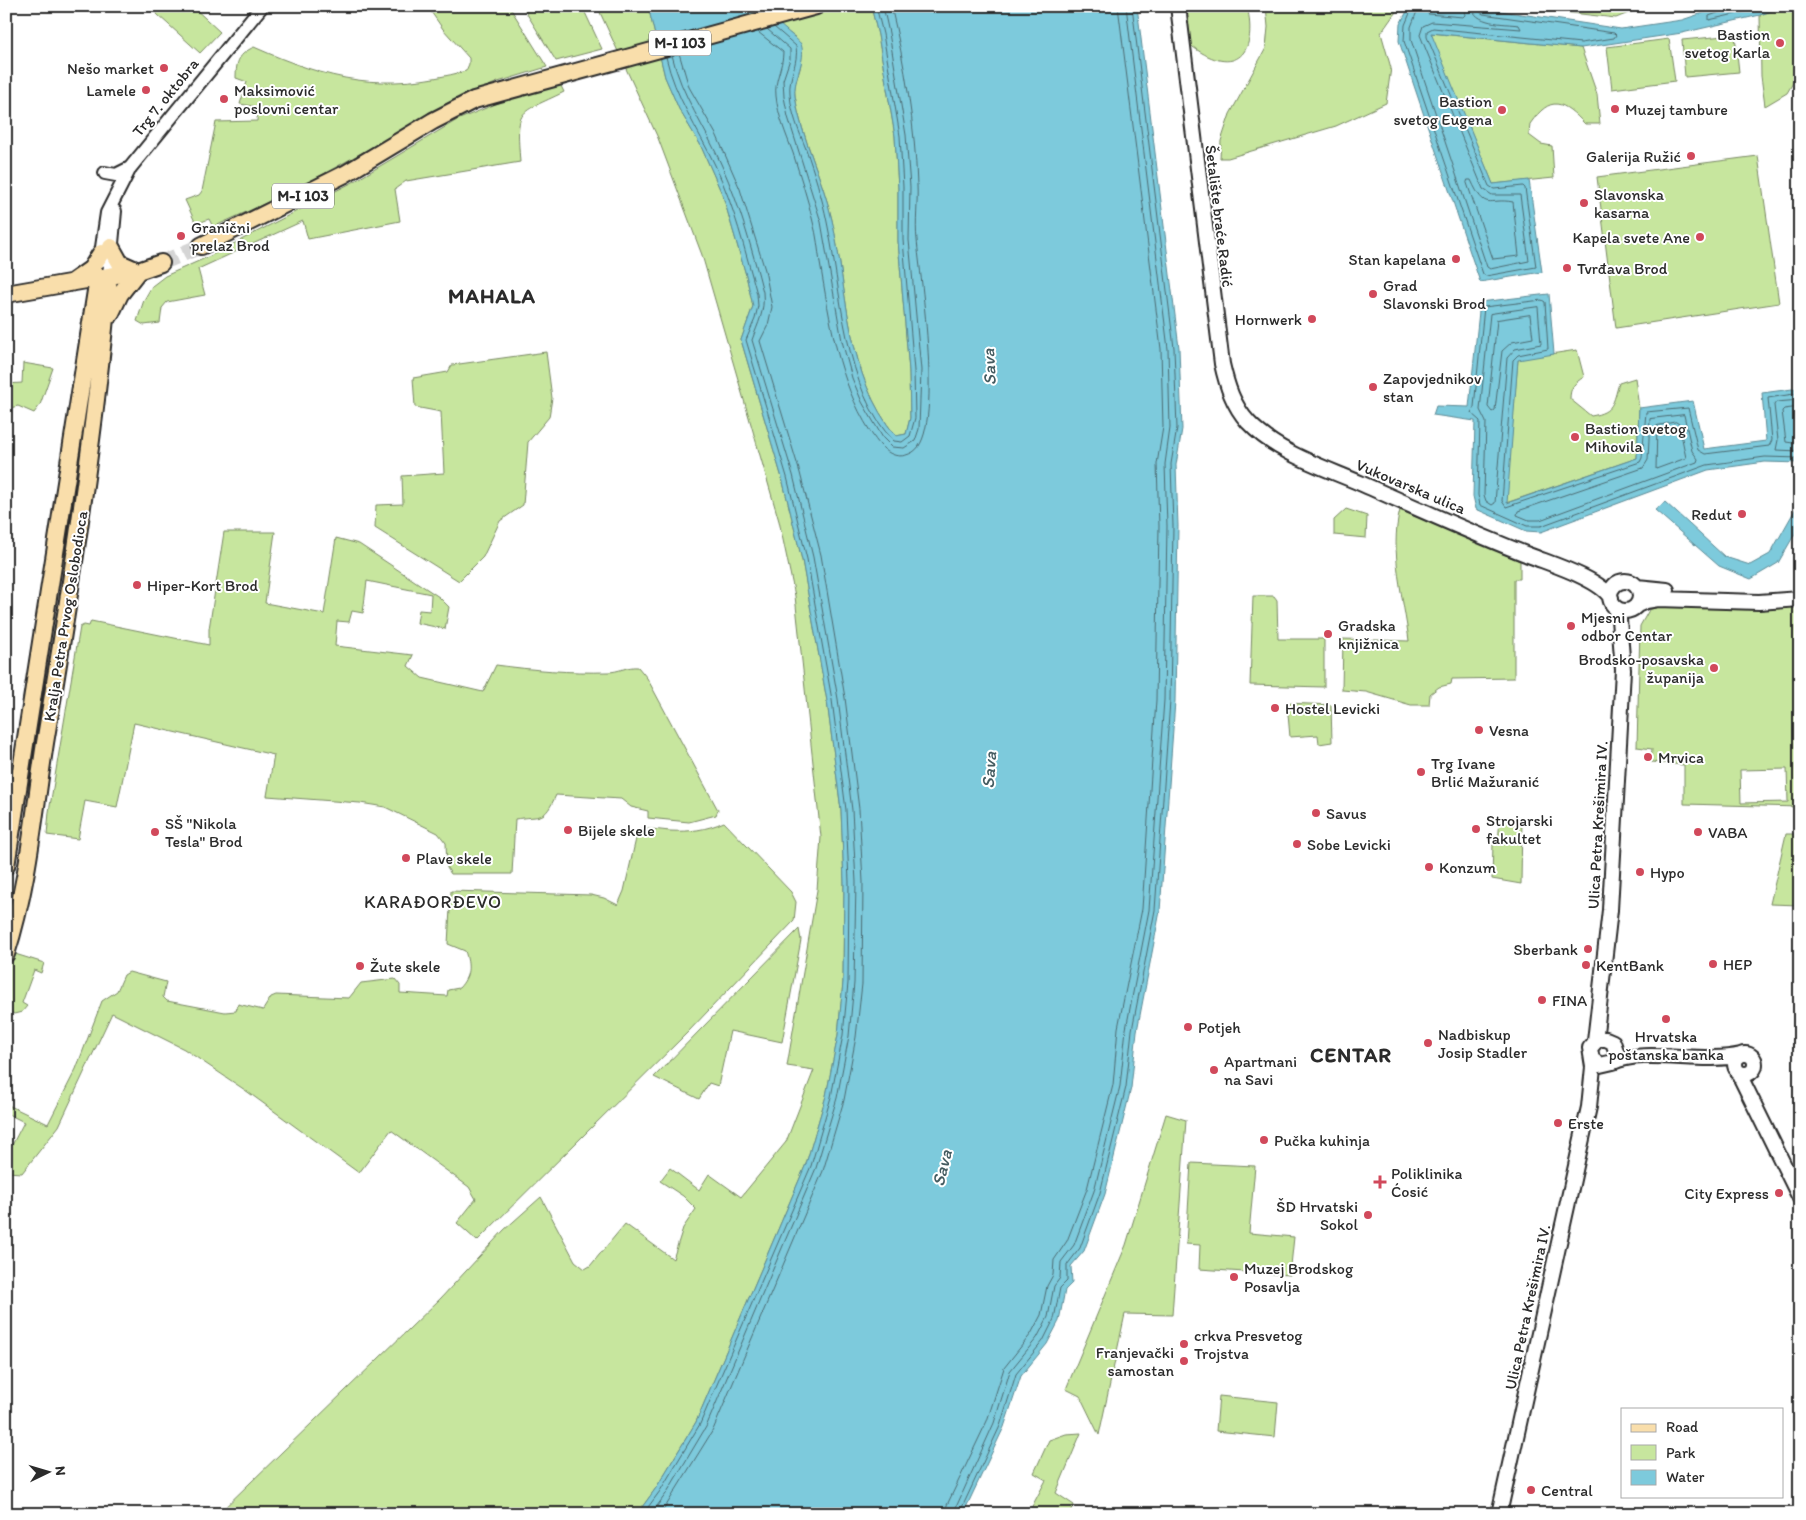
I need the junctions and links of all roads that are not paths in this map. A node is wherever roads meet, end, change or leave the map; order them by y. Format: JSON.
{"nodes":[{"id":1,"x":262,"y":6,"type":"edge"},
{"id":2,"x":816,"y":6,"type":"edge"},
{"id":3,"x":1178,"y":6,"type":"edge"},
{"id":4,"x":252,"y":13,"type":"edge"},
{"id":5,"x":130,"y":168,"type":"junction"},
{"id":6,"x":105,"y":173,"type":"dead end"},
{"id":7,"x":201,"y":246,"type":"tunnel mouth"},
{"id":8,"x":106,"y":250,"type":"junction"},
{"id":9,"x":161,"y":263,"type":"tunnel mouth"},
{"id":10,"x":138,"y":271,"type":"junction"},
{"id":11,"x":104,"y":277,"type":"junction"},
{"id":12,"x":64,"y":285,"type":"junction"},
{"id":13,"x":6,"y":294,"type":"edge"},
{"id":14,"x":93,"y":317,"type":"junction"},
{"id":15,"x":101,"y":343,"type":"junction"},
{"id":16,"x":1249,"y":423,"type":"joint"},
{"id":17,"x":1564,"y":569,"type":"junction"},
{"id":18,"x":1621,"y":582,"type":"junction"},
{"id":19,"x":1637,"y":588,"type":"junction"},
{"id":20,"x":1794,"y":599,"type":"edge"},
{"id":21,"x":1613,"y":602,"type":"junction"},
{"id":22,"x":1635,"y":607,"type":"junction"},
{"id":23,"x":1622,"y":670,"type":"junction"},
{"id":24,"x":6,"y":866,"type":"edge"},
{"id":25,"x":6,"y":954,"type":"edge"},
{"id":26,"x":1603,"y":982,"type":"junction"},
{"id":27,"x":1595,"y":1041,"type":"junction"},
{"id":28,"x":1612,"y":1043,"type":"junction"},
{"id":29,"x":1741,"y":1055,"type":"junction"},
{"id":30,"x":1657,"y":1057,"type":"junction"},
{"id":31,"x":1698,"y":1059,"type":"junction"},
{"id":32,"x":1593,"y":1060,"type":"junction"},
{"id":33,"x":1611,"y":1063,"type":"junction"},
{"id":34,"x":1737,"y":1070,"type":"junction"},
{"id":35,"x":1752,"y":1071,"type":"junction"},
{"id":36,"x":1589,"y":1106,"type":"junction"},
{"id":37,"x":1759,"y":1114,"type":"junction"},
{"id":38,"x":1800,"y":1198,"type":"edge"},
{"id":39,"x":1499,"y":1514,"type":"edge"}],
"edges":[{"from":1,"to":4,"type":"street","name":"Trg 7. oktobra"},
{"from":2,"to":7,"type":"main road","number":"M-I 103"},
{"from":3,"to":16,"type":"main road","name":"Šetalište braće Radić"},
{"from":4,"to":5,"type":"street","name":"Trg 7. oktobra"},
{"from":5,"to":6,"type":"street"},
{"from":5,"to":8,"type":"street","name":"Trg 7. oktobra"},
{"from":8,"to":10,"type":"main road"},
{"from":8,"to":11,"type":"street","name":"Trg 7. oktobra"},
{"from":8,"to":12,"type":"main road"},
{"from":9,"to":10,"type":"main road"},
{"from":10,"to":11,"type":"main road"},
{"from":10,"to":15,"type":"main road"},
{"from":11,"to":12,"type":"main road"},
{"from":11,"to":14,"type":"main road","name":"Kralja Petra Prvog Oslobodioca"},
{"from":11,"to":15,"type":"main road","name":"Kralja Petra Prvog Oslobodioca"},
{"from":12,"to":13,"type":"main road"},
{"from":12,"to":14,"type":"main road"},
{"from":14,"to":24,"type":"main road","name":"Kralja Petra Prvog Oslobodioca"},
{"from":15,"to":25,"type":"main road","name":"Kralja Petra Prvog Oslobodioca"},
{"from":16,"to":17,"type":"main road","name":"Vukovarska ulica"},
{"from":17,"to":18,"type":"main road","name":"Vukovarska ulica"},
{"from":17,"to":21,"type":"main road","name":"Vukovarska ulica"},
{"from":18,"to":19,"type":"main road"},
{"from":18,"to":21,"type":"main road"},
{"from":19,"to":20,"type":"main road"},
{"from":19,"to":22,"type":"main road"},
{"from":20,"to":22,"type":"main road"},
{"from":21,"to":22,"type":"main road"},
{"from":21,"to":23,"type":"main road","name":"Ulica Petra Krešimira IV."},
{"from":22,"to":23,"type":"main road","name":"Ulica Petra Krešimira IV."},
{"from":23,"to":26,"type":"main road","name":"Ulica Petra Krešimira IV."},
{"from":26,"to":27,"type":"main road","name":"Ulica Petra Krešimira IV."},
{"from":26,"to":28,"type":"main road","name":"Ulica Petra Krešimira IV."},
{"from":27,"to":28,"type":"main road"},
{"from":27,"to":32,"type":"main road"},
{"from":28,"to":30,"type":"main road"},
{"from":28,"to":33,"type":"main road"},
{"from":29,"to":31,"type":"main road"},
{"from":29,"to":34,"type":"main road"},
{"from":29,"to":35,"type":"main road"},
{"from":30,"to":31,"type":"main road"},
{"from":30,"to":33,"type":"main road"},
{"from":31,"to":34,"type":"main road"},
{"from":32,"to":33,"type":"main road"},
{"from":32,"to":36,"type":"main road","name":"Ulica Petra Krešimira IV."},
{"from":33,"to":36,"type":"main road","name":"Ulica Petra Krešimira IV."},
{"from":34,"to":35,"type":"main road"},
{"from":34,"to":37,"type":"main road"},
{"from":35,"to":37,"type":"main road"},
{"from":36,"to":39,"type":"main road","name":"Ulica Petra Krešimira IV."},
{"from":37,"to":38,"type":"main road"}]}
